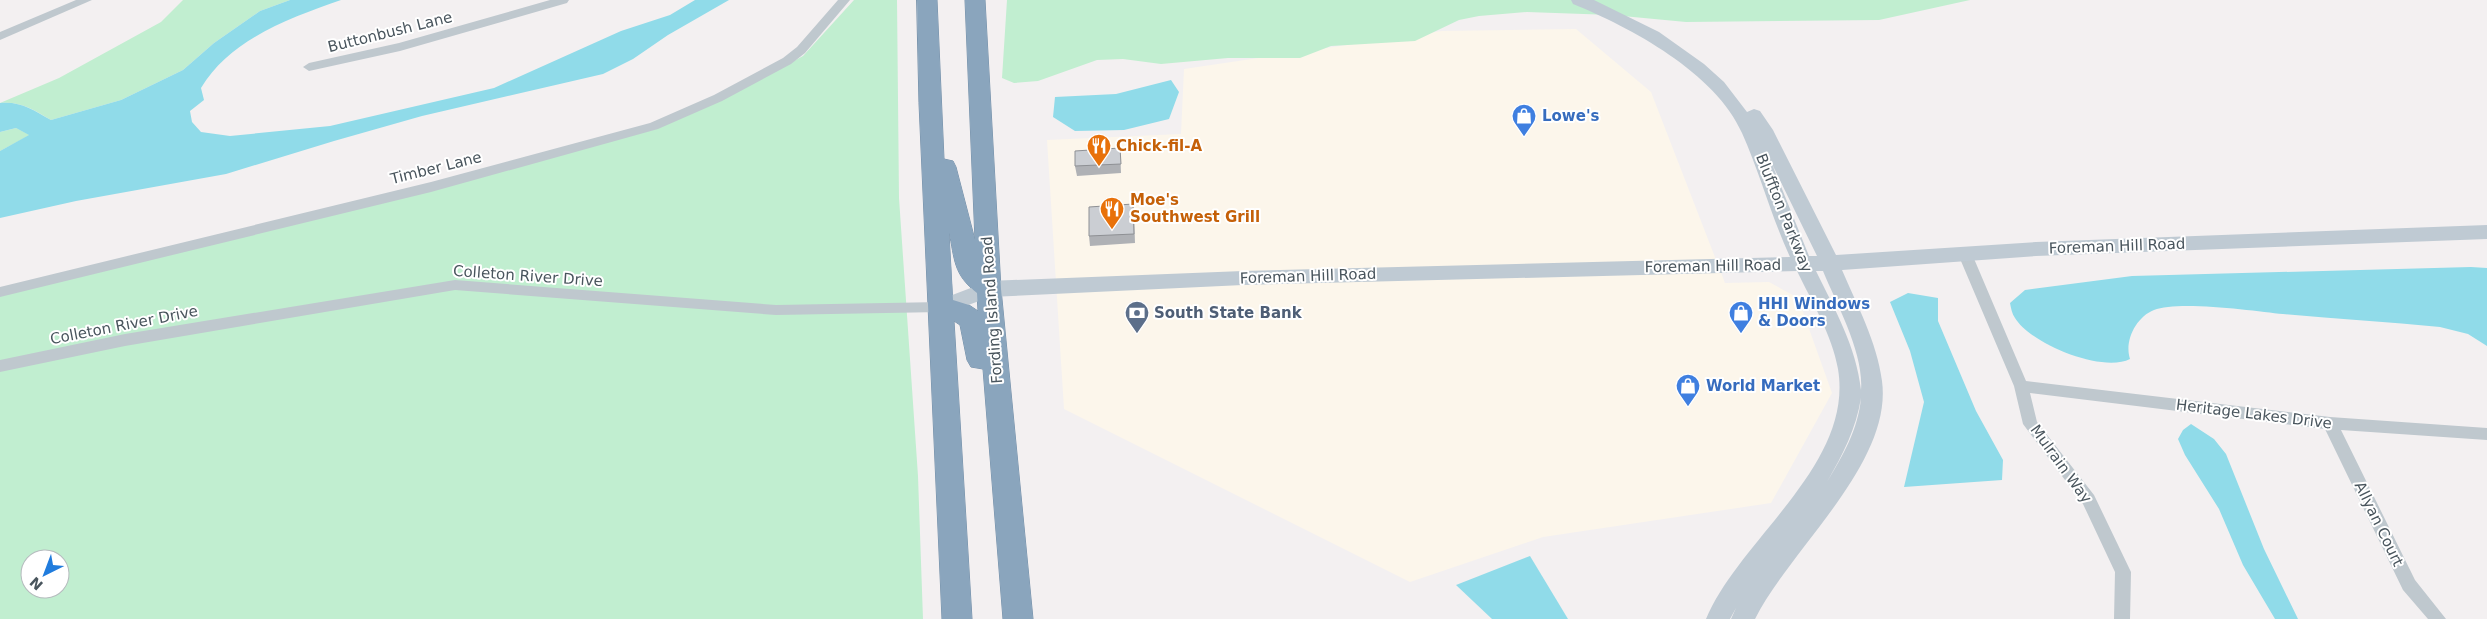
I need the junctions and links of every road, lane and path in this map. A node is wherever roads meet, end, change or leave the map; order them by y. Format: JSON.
{"nodes":[{"id":1,"x":86,"y":0,"type":"edge"},
{"id":2,"x":563,"y":0,"type":"edge"},
{"id":3,"x":844,"y":0,"type":"edge"},
{"id":4,"x":927,"y":0,"type":"edge"},
{"id":5,"x":976,"y":0,"type":"edge"},
{"id":6,"x":1579,"y":0,"type":"edge"},
{"id":7,"x":1598,"y":0,"type":"edge"},
{"id":8,"x":0,"y":36,"type":"edge"},
{"id":9,"x":309,"y":67,"type":"dead end"},
{"id":10,"x":930,"y":103,"type":"junction"},
{"id":11,"x":2487,"y":232,"type":"edge"},
{"id":12,"x":1965,"y":254,"type":"junction"},
{"id":13,"x":1830,"y":263,"type":"junction"},
{"id":14,"x":1802,"y":264,"type":"junction"},
{"id":15,"x":989,"y":289,"type":"junction"},
{"id":16,"x":0,"y":292,"type":"edge"},
{"id":17,"x":941,"y":307,"type":"junction"},
{"id":18,"x":0,"y":366,"type":"edge"},
{"id":19,"x":2021,"y":386,"type":"junction"},
{"id":20,"x":2330,"y":424,"type":"junction"},
{"id":21,"x":2487,"y":434,"type":"edge"},
{"id":22,"x":1009,"y":520,"type":"junction"},
{"id":23,"x":957,"y":619,"type":"edge"},
{"id":24,"x":1018,"y":619,"type":"edge"},
{"id":25,"x":1718,"y":619,"type":"edge"},
{"id":26,"x":1743,"y":619,"type":"edge"},
{"id":27,"x":2122,"y":619,"type":"edge"},
{"id":28,"x":2438,"y":619,"type":"edge"}],
"edges":[{"from":1,"to":8,"type":"street"},
{"from":2,"to":9,"type":"street","name":"Buttonbush Lane"},
{"from":3,"to":16,"type":"street","name":"Timber Lane"},
{"from":4,"to":10,"type":"highway"},
{"from":5,"to":15,"type":"highway","name":"Fording Island Road"},
{"from":6,"to":14,"type":"main road","name":"Bluffton Parkway"},
{"from":7,"to":13,"type":"main road","name":"Bluffton Parkway"},
{"from":10,"to":15,"type":"highway"},
{"from":10,"to":17,"type":"highway"},
{"from":11,"to":12,"type":"main road","name":"Foreman Hill Road"},
{"from":12,"to":13,"type":"main road","name":"Foreman Hill Road"},
{"from":12,"to":19,"type":"street","name":"Mulrain Way"},
{"from":13,"to":14,"type":"main road","name":"Foreman Hill Road"},
{"from":13,"to":26,"type":"main road","name":"Bluffton Parkway"},
{"from":14,"to":15,"type":"main road","name":"Foreman Hill Road"},
{"from":14,"to":25,"type":"main road","name":"Bluffton Parkway"},
{"from":15,"to":17,"type":"main road","name":"Foreman Hill Road"},
{"from":15,"to":22,"type":"highway","name":"Fording Island Road"},
{"from":17,"to":18,"type":"street","name":"Colleton River Drive"},
{"from":17,"to":22,"type":"highway"},
{"from":17,"to":23,"type":"highway"},
{"from":19,"to":20,"type":"street","name":"Heritage Lakes Drive"},
{"from":19,"to":27,"type":"street","name":"Mulrain Way"},
{"from":20,"to":21,"type":"street","name":"Heritage Lakes Drive"},
{"from":20,"to":28,"type":"street","name":"Allyan Court"},
{"from":22,"to":24,"type":"highway","name":"Fording Island Road"}]}
